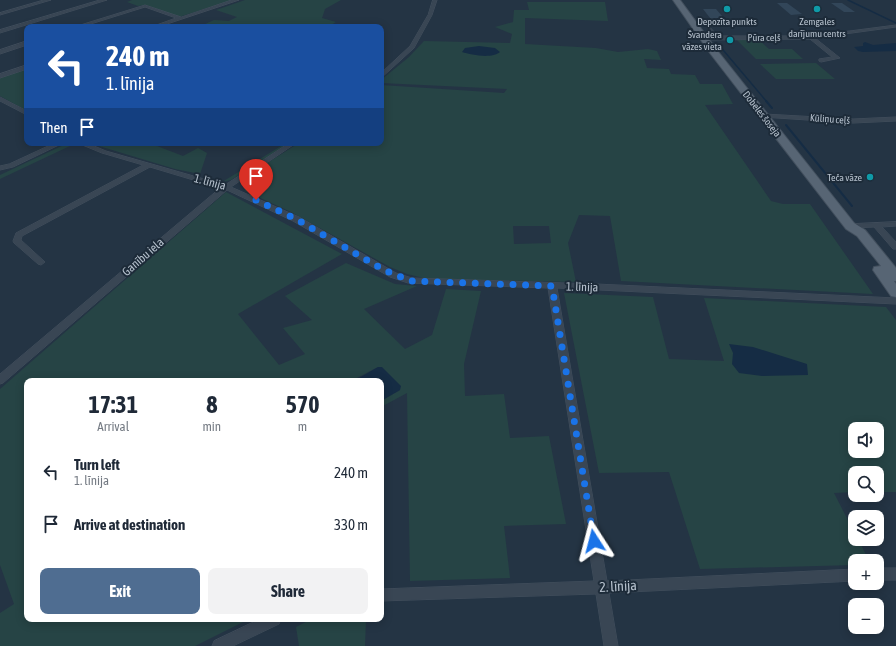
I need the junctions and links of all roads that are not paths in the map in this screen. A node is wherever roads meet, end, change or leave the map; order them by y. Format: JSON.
{"nodes":[{"id":1,"x":49,"y":0,"type":"edge"},
{"id":2,"x":105,"y":0,"type":"edge"},
{"id":3,"x":238,"y":0,"type":"edge"},
{"id":4,"x":438,"y":0,"type":"edge"},
{"id":5,"x":676,"y":0,"type":"edge"},
{"id":6,"x":434,"y":2,"type":"edge"},
{"id":7,"x":0,"y":14,"type":"edge"},
{"id":8,"x":180,"y":18,"type":"junction"},
{"id":9,"x":26,"y":24,"type":"edge"},
{"id":10,"x":86,"y":24,"type":"edge"},
{"id":11,"x":162,"y":24,"type":"edge"},
{"id":12,"x":706,"y":24,"type":"dead end"},
{"id":13,"x":24,"y":25,"type":"edge"},
{"id":14,"x":896,"y":26,"type":"edge"},
{"id":15,"x":0,"y":32,"type":"edge"},
{"id":16,"x":811,"y":37,"type":"junction"},
{"id":17,"x":703,"y":38,"type":"junction"},
{"id":18,"x":716,"y":38,"type":"junction"},
{"id":19,"x":24,"y":44,"type":"edge"},
{"id":20,"x":0,"y":52,"type":"edge"},
{"id":21,"x":821,"y":60,"type":"dead end"},
{"id":22,"x":24,"y":68,"type":"edge"},
{"id":23,"x":384,"y":73,"type":"edge"},
{"id":24,"x":0,"y":76,"type":"edge"},
{"id":25,"x":0,"y":99,"type":"edge"},
{"id":26,"x":24,"y":111,"type":"edge"},
{"id":27,"x":764,"y":116,"type":"junction"},
{"id":28,"x":896,"y":119,"type":"edge"},
{"id":29,"x":54,"y":146,"type":"edge"},
{"id":30,"x":89,"y":146,"type":"edge"},
{"id":31,"x":288,"y":146,"type":"edge"},
{"id":32,"x":149,"y":165,"type":"junction"},
{"id":33,"x":0,"y":168,"type":"edge"},
{"id":34,"x":226,"y":186,"type":"junction"},
{"id":35,"x":896,"y":224,"type":"edge"},
{"id":36,"x":850,"y":226,"type":"junction"},
{"id":37,"x":877,"y":226,"type":"junction"},
{"id":38,"x":896,"y":247,"type":"edge"},
{"id":39,"x":41,"y":262,"type":"dead end"},
{"id":40,"x":896,"y":277,"type":"edge"},
{"id":41,"x":552,"y":286,"type":"junction"},
{"id":42,"x":896,"y":293,"type":"edge"},
{"id":43,"x":896,"y":301,"type":"edge"},
{"id":44,"x":0,"y":380,"type":"edge"},
{"id":45,"x":884,"y":574,"type":"edge"},
{"id":46,"x":896,"y":574,"type":"edge"},
{"id":47,"x":848,"y":575,"type":"edge"},
{"id":48,"x":602,"y":587,"type":"junction"},
{"id":49,"x":384,"y":595,"type":"edge"},
{"id":50,"x":268,"y":622,"type":"edge"},
{"id":51,"x":219,"y":646,"type":"edge"},
{"id":52,"x":611,"y":646,"type":"edge"}],
"edges":[{"from":1,"to":7,"type":"street"},
{"from":2,"to":9,"type":"street"},
{"from":3,"to":8,"type":"street"},
{"from":4,"to":6,"type":"street"},
{"from":5,"to":17,"type":"main road","name":"Dobeles šoseja"},
{"from":6,"to":23,"type":"street"},
{"from":8,"to":10,"type":"street"},
{"from":8,"to":11,"type":"street"},
{"from":12,"to":18,"type":"street"},
{"from":13,"to":15,"type":"street"},
{"from":14,"to":16,"type":"street","name":"Pūra ceļš"},
{"from":16,"to":18,"type":"street","name":"Pūra ceļš"},
{"from":16,"to":21,"type":"street"},
{"from":17,"to":18,"type":"street","name":"Pūra ceļš"},
{"from":17,"to":27,"type":"main road","name":"Dobeles šoseja"},
{"from":19,"to":20,"type":"street"},
{"from":22,"to":24,"type":"street"},
{"from":25,"to":26,"type":"street"},
{"from":27,"to":28,"type":"street","name":"Kūliņu ceļš"},
{"from":27,"to":36,"type":"main road","name":"Dobeles šoseja"},
{"from":29,"to":33,"type":"street"},
{"from":30,"to":32,"type":"street","name":"1. līnija"},
{"from":31,"to":34,"type":"street","name":"Ganību iela"},
{"from":32,"to":34,"type":"street","name":"1. līnija"},
{"from":32,"to":39,"type":"street"},
{"from":34,"to":41,"type":"street","name":"1. līnija"},
{"from":34,"to":44,"type":"street","name":"Ganību iela"},
{"from":35,"to":37,"type":"street"},
{"from":36,"to":37,"type":"street"},
{"from":36,"to":40,"type":"main road","name":"Dobeles šoseja"},
{"from":36,"to":42,"type":"main road","name":"Dobeles šoseja"},
{"from":37,"to":38,"type":"street"},
{"from":41,"to":43,"type":"street","name":"1. līnija"},
{"from":41,"to":48,"type":"street"},
{"from":45,"to":46,"type":"street"},
{"from":47,"to":48,"type":"street","name":"2. līnija"},
{"from":48,"to":49,"type":"street","name":"2. līnija"},
{"from":48,"to":52,"type":"street"},
{"from":50,"to":51,"type":"street"}]}
